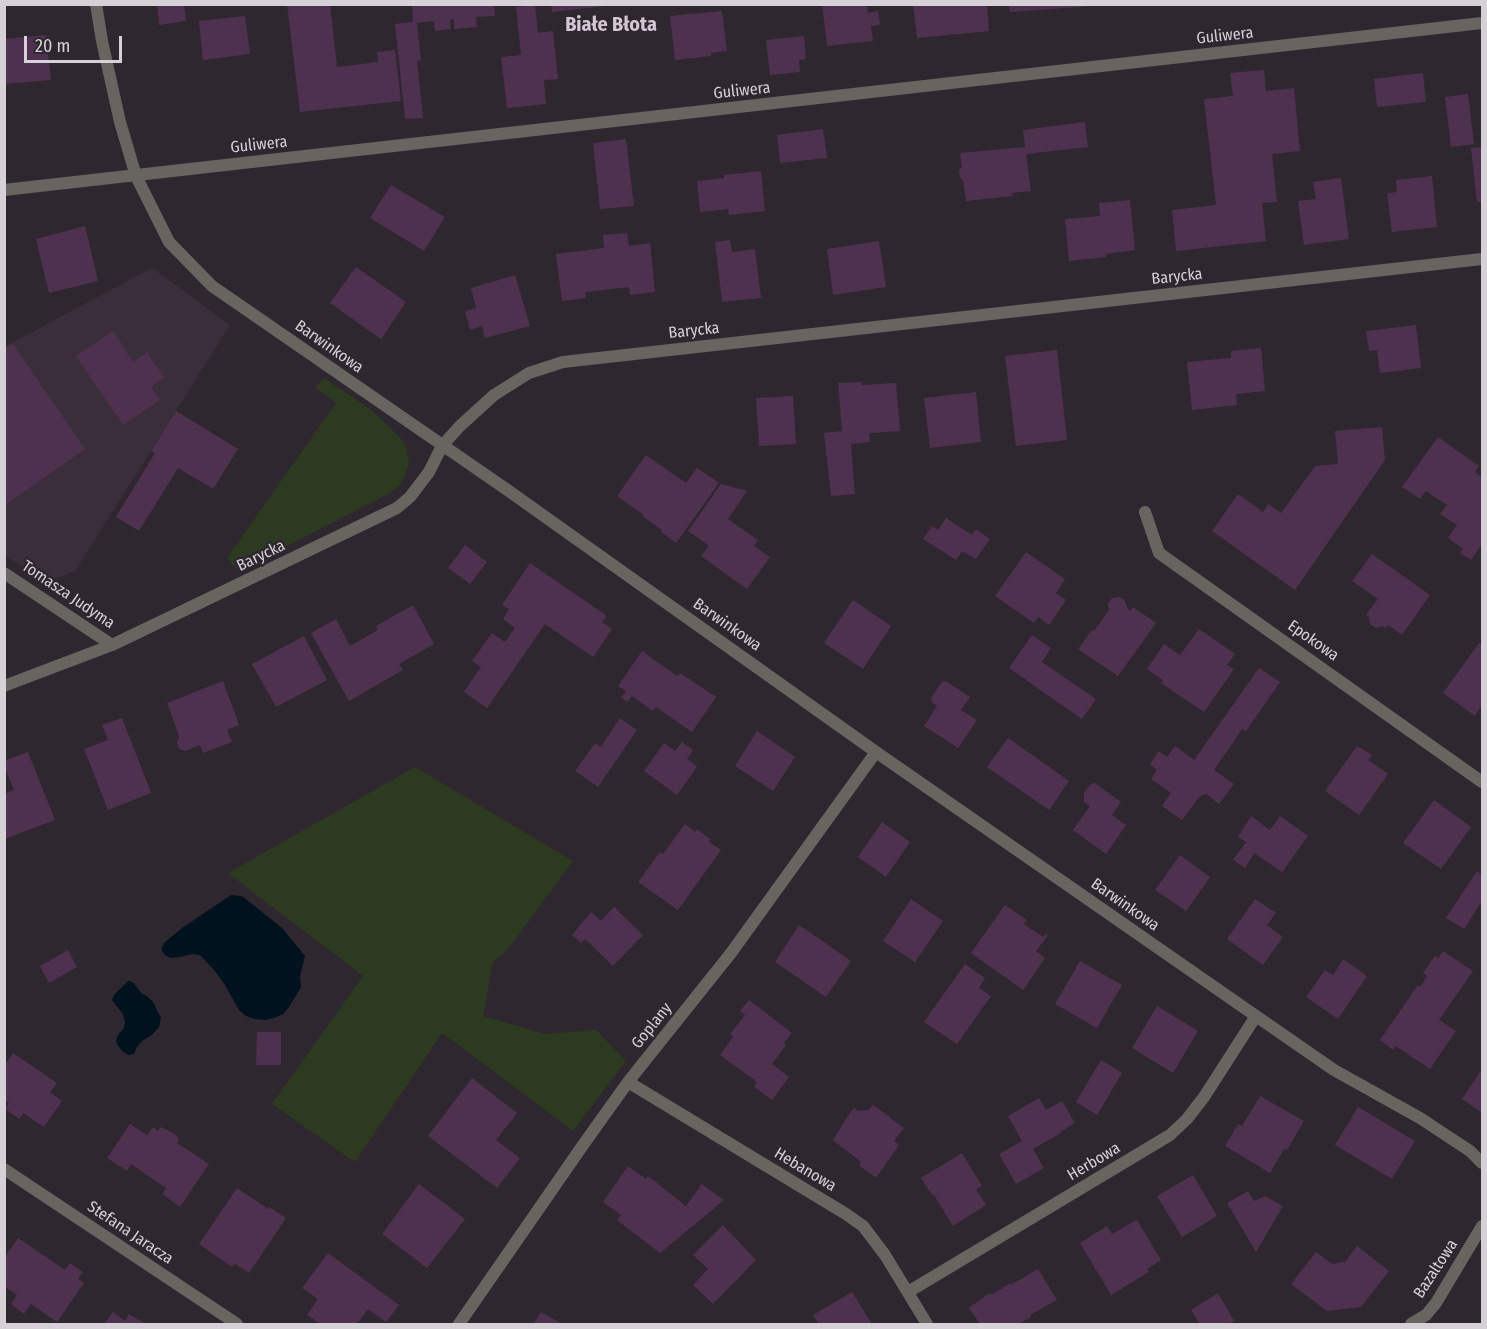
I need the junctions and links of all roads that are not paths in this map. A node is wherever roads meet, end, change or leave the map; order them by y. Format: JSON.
{"nodes":[{"id":1,"x":96,"y":4,"type":"edge"},
{"id":2,"x":1482,"y":23,"type":"edge"},
{"id":3,"x":136,"y":176,"type":"junction"},
{"id":4,"x":4,"y":190,"type":"edge"},
{"id":5,"x":1482,"y":260,"type":"edge"},
{"id":6,"x":442,"y":446,"type":"junction"},
{"id":7,"x":1145,"y":512,"type":"dead end"},
{"id":8,"x":4,"y":573,"type":"edge"},
{"id":9,"x":112,"y":645,"type":"junction"},
{"id":10,"x":4,"y":686,"type":"edge"},
{"id":11,"x":876,"y":752,"type":"junction"},
{"id":12,"x":1482,"y":782,"type":"edge"},
{"id":13,"x":1256,"y":1016,"type":"junction"},
{"id":14,"x":628,"y":1082,"type":"junction"},
{"id":15,"x":1482,"y":1163,"type":"edge"},
{"id":16,"x":4,"y":1169,"type":"edge"},
{"id":17,"x":1482,"y":1226,"type":"edge"},
{"id":18,"x":908,"y":1292,"type":"junction"},
{"id":19,"x":237,"y":1324,"type":"edge"},
{"id":20,"x":459,"y":1324,"type":"edge"},
{"id":21,"x":927,"y":1324,"type":"edge"},
{"id":22,"x":1411,"y":1324,"type":"edge"}],
"edges":[{"from":1,"to":3,"type":"street","name":"Barwinkowa"},
{"from":2,"to":3,"type":"street","name":"Guliwera"},
{"from":3,"to":4,"type":"street","name":"Guliwera"},
{"from":3,"to":6,"type":"street","name":"Barwinkowa"},
{"from":5,"to":6,"type":"street","name":"Barycka"},
{"from":6,"to":9,"type":"street","name":"Barycka"},
{"from":6,"to":11,"type":"street","name":"Barwinkowa"},
{"from":7,"to":12,"type":"street","name":"Epokowa"},
{"from":8,"to":9,"type":"street","name":"Tomasza Judyma"},
{"from":9,"to":10,"type":"street","name":"Barycka"},
{"from":11,"to":13,"type":"street","name":"Barwinkowa"},
{"from":11,"to":14,"type":"street","name":"Goplany"},
{"from":13,"to":15,"type":"street","name":"Barwinkowa"},
{"from":13,"to":18,"type":"street","name":"Herbowa"},
{"from":14,"to":18,"type":"street","name":"Hebanowa"},
{"from":14,"to":20,"type":"street","name":"Goplany"},
{"from":16,"to":19,"type":"street","name":"Stefana Jaracza"},
{"from":17,"to":22,"type":"street","name":"Bazaltowa"},
{"from":18,"to":21,"type":"street","name":"Hebanowa"}]}
